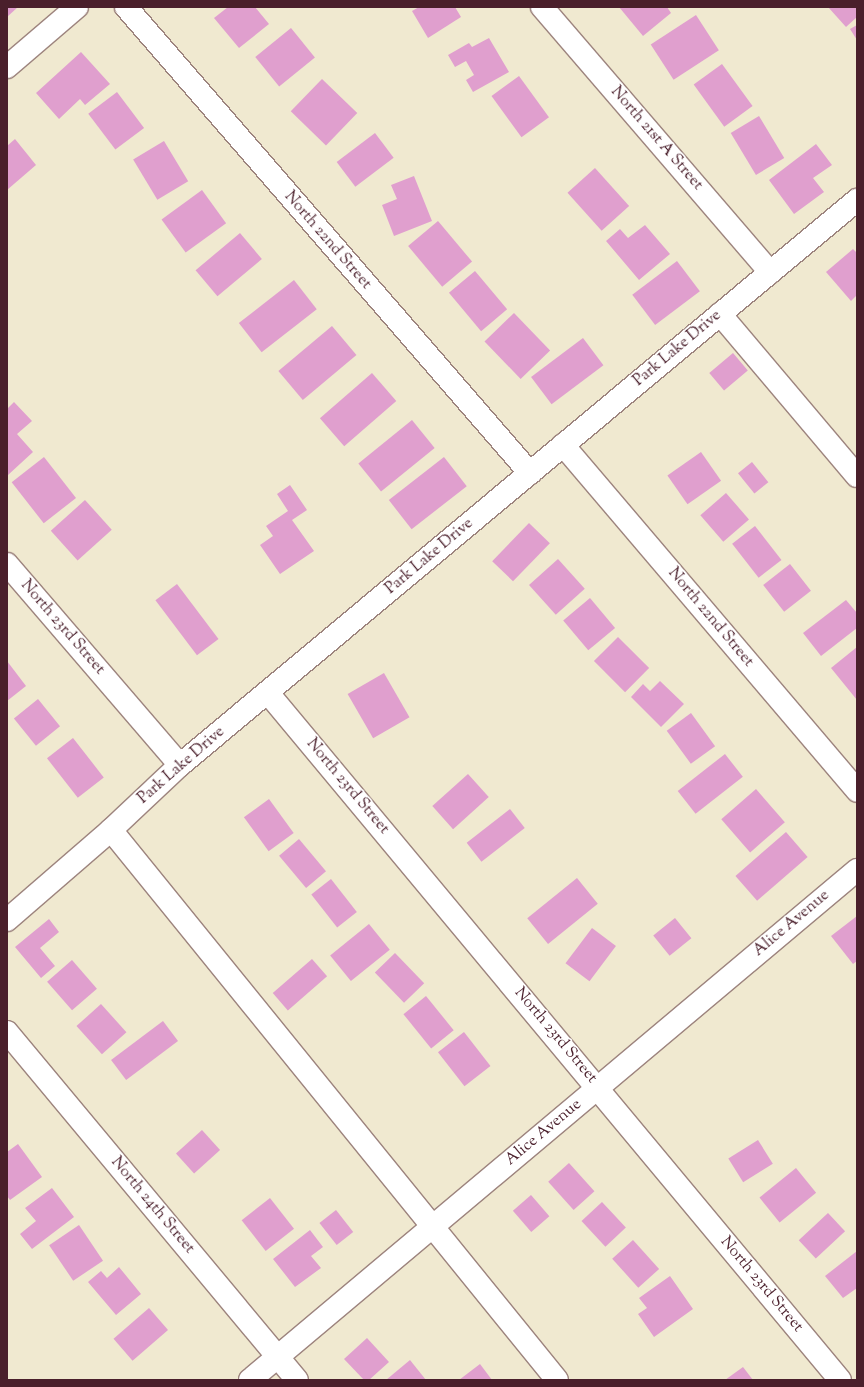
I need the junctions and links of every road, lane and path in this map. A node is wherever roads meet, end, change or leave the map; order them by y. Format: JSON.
{"nodes":[{"id":1,"x":77,"y":7,"type":"edge"},
{"id":2,"x":126,"y":7,"type":"edge"},
{"id":3,"x":542,"y":7,"type":"edge"},
{"id":4,"x":7,"y":67,"type":"edge"},
{"id":5,"x":857,"y":200,"type":"edge"},
{"id":6,"x":770,"y":272,"type":"junction"},
{"id":7,"x":720,"y":314,"type":"junction"},
{"id":8,"x":563,"y":445,"type":"junction"},
{"id":9,"x":530,"y":473,"type":"junction"},
{"id":10,"x":857,"y":476,"type":"edge"},
{"id":11,"x":7,"y":564,"type":"edge"},
{"id":12,"x":268,"y":693,"type":"junction"},
{"id":13,"x":180,"y":765,"type":"junction"},
{"id":14,"x":857,"y":790,"type":"edge"},
{"id":15,"x":111,"y":830,"type":"junction"},
{"id":16,"x":857,"y":870,"type":"edge"},
{"id":17,"x":7,"y":920,"type":"edge"},
{"id":18,"x":7,"y":1032,"type":"edge"},
{"id":19,"x":598,"y":1088,"type":"junction"},
{"id":20,"x":431,"y":1227,"type":"junction"},
{"id":21,"x":278,"y":1356,"type":"junction"},
{"id":22,"x":250,"y":1380,"type":"edge"},
{"id":23,"x":297,"y":1380,"type":"edge"},
{"id":24,"x":557,"y":1380,"type":"edge"},
{"id":25,"x":840,"y":1380,"type":"edge"}],
"edges":[{"from":1,"to":4,"type":"street"},
{"from":2,"to":9,"type":"street","name":"North 22nd Street"},
{"from":3,"to":6,"type":"street","name":"North 21st A Street"},
{"from":5,"to":6,"type":"street","name":"Park Lake Drive"},
{"from":6,"to":7,"type":"street","name":"Park Lake Drive"},
{"from":7,"to":8,"type":"street","name":"Park Lake Drive"},
{"from":7,"to":10,"type":"street"},
{"from":8,"to":9,"type":"street","name":"Park Lake Drive"},
{"from":8,"to":14,"type":"street","name":"North 22nd Street"},
{"from":9,"to":12,"type":"street","name":"Park Lake Drive"},
{"from":11,"to":13,"type":"street","name":"North 23rd Street"},
{"from":12,"to":13,"type":"street","name":"Park Lake Drive"},
{"from":12,"to":19,"type":"street","name":"North 23rd Street"},
{"from":13,"to":15,"type":"street","name":"Park Lake Drive"},
{"from":15,"to":17,"type":"street","name":"Park Lake Drive"},
{"from":15,"to":20,"type":"street"},
{"from":16,"to":19,"type":"street","name":"Alice Avenue"},
{"from":18,"to":21,"type":"street","name":"North 24th Street"},
{"from":19,"to":20,"type":"street","name":"Alice Avenue"},
{"from":19,"to":25,"type":"street","name":"North 23rd Street"},
{"from":20,"to":21,"type":"street","name":"Alice Avenue"},
{"from":20,"to":24,"type":"street"},
{"from":21,"to":22,"type":"street","name":"Alice Avenue"},
{"from":21,"to":23,"type":"street","name":"North 24th Street"}]}
